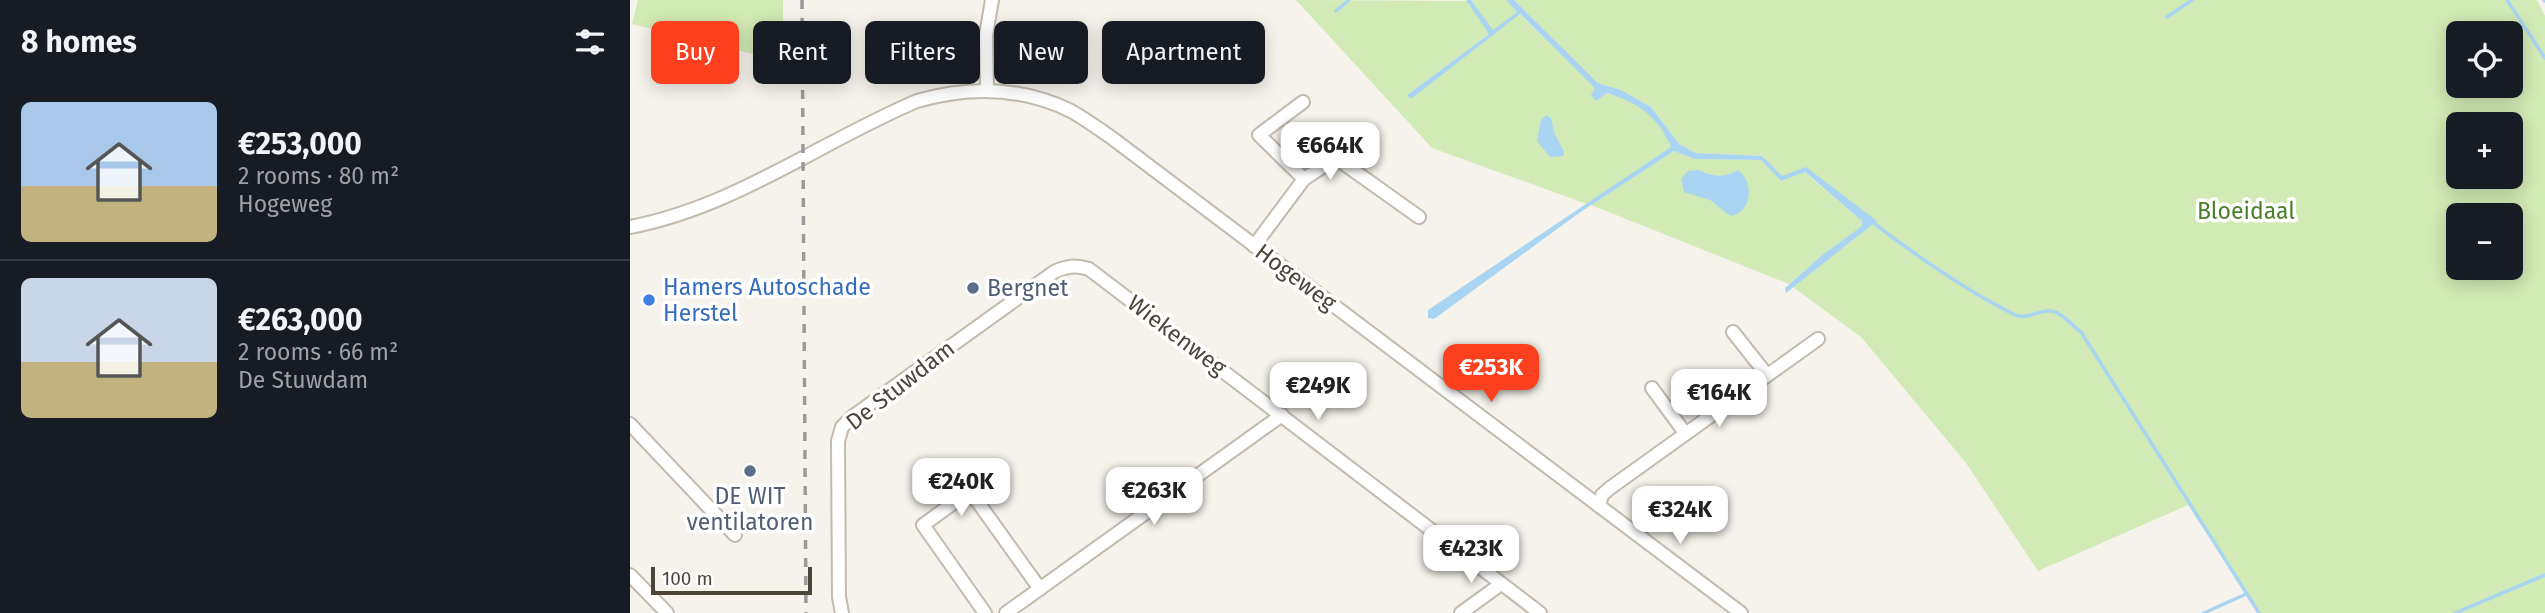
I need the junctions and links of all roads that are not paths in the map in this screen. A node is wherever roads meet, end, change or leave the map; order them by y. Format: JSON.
{"nodes":[{"id":1,"x":992,"y":0,"type":"edge"},
{"id":2,"x":987,"y":91,"type":"junction"},
{"id":3,"x":1303,"y":102,"type":"dead end"},
{"id":4,"x":1304,"y":179,"type":"junction"},
{"id":5,"x":1419,"y":217,"type":"dead end"},
{"id":6,"x":630,"y":227,"type":"edge"},
{"id":7,"x":1254,"y":246,"type":"junction"},
{"id":8,"x":1078,"y":265,"type":"joint"},
{"id":9,"x":1734,"y":332,"type":"dead end"},
{"id":10,"x":1818,"y":339,"type":"dead end"},
{"id":11,"x":1767,"y":375,"type":"junction"},
{"id":12,"x":1652,"y":388,"type":"dead end"},
{"id":13,"x":1282,"y":415,"type":"junction"},
{"id":14,"x":630,"y":424,"type":"edge"},
{"id":15,"x":1685,"y":433,"type":"junction"},
{"id":16,"x":1599,"y":506,"type":"junction"},
{"id":17,"x":735,"y":535,"type":"dead end"},
{"id":18,"x":630,"y":575,"type":"edge"},
{"id":19,"x":1502,"y":584,"type":"junction"},
{"id":20,"x":1040,"y":589,"type":"junction"},
{"id":21,"x":667,"y":613,"type":"edge"},
{"id":22,"x":842,"y":613,"type":"edge"},
{"id":23,"x":985,"y":613,"type":"edge"},
{"id":24,"x":1006,"y":613,"type":"edge"},
{"id":25,"x":1461,"y":613,"type":"edge"},
{"id":26,"x":1540,"y":613,"type":"edge"},
{"id":27,"x":1741,"y":613,"type":"edge"}],
"edges":[{"from":1,"to":2,"type":"street"},
{"from":2,"to":6,"type":"street","name":"Hogeweg"},
{"from":2,"to":7,"type":"street","name":"Hogeweg"},
{"from":3,"to":4,"type":"street"},
{"from":4,"to":5,"type":"street"},
{"from":4,"to":7,"type":"street"},
{"from":7,"to":16,"type":"street","name":"Hogeweg"},
{"from":8,"to":13,"type":"street","name":"Wiekenweg"},
{"from":8,"to":22,"type":"street","name":"De Stuwdam"},
{"from":9,"to":11,"type":"street"},
{"from":10,"to":11,"type":"street"},
{"from":11,"to":15,"type":"street"},
{"from":12,"to":15,"type":"street"},
{"from":13,"to":19,"type":"street","name":"Wiekenweg"},
{"from":13,"to":20,"type":"street"},
{"from":14,"to":17,"type":"street"},
{"from":15,"to":16,"type":"street"},
{"from":16,"to":27,"type":"street","name":"Hogeweg"},
{"from":18,"to":21,"type":"street"},
{"from":19,"to":25,"type":"street"},
{"from":19,"to":26,"type":"street","name":"Wiekenweg"},
{"from":20,"to":23,"type":"street"},
{"from":20,"to":24,"type":"street"}]}
